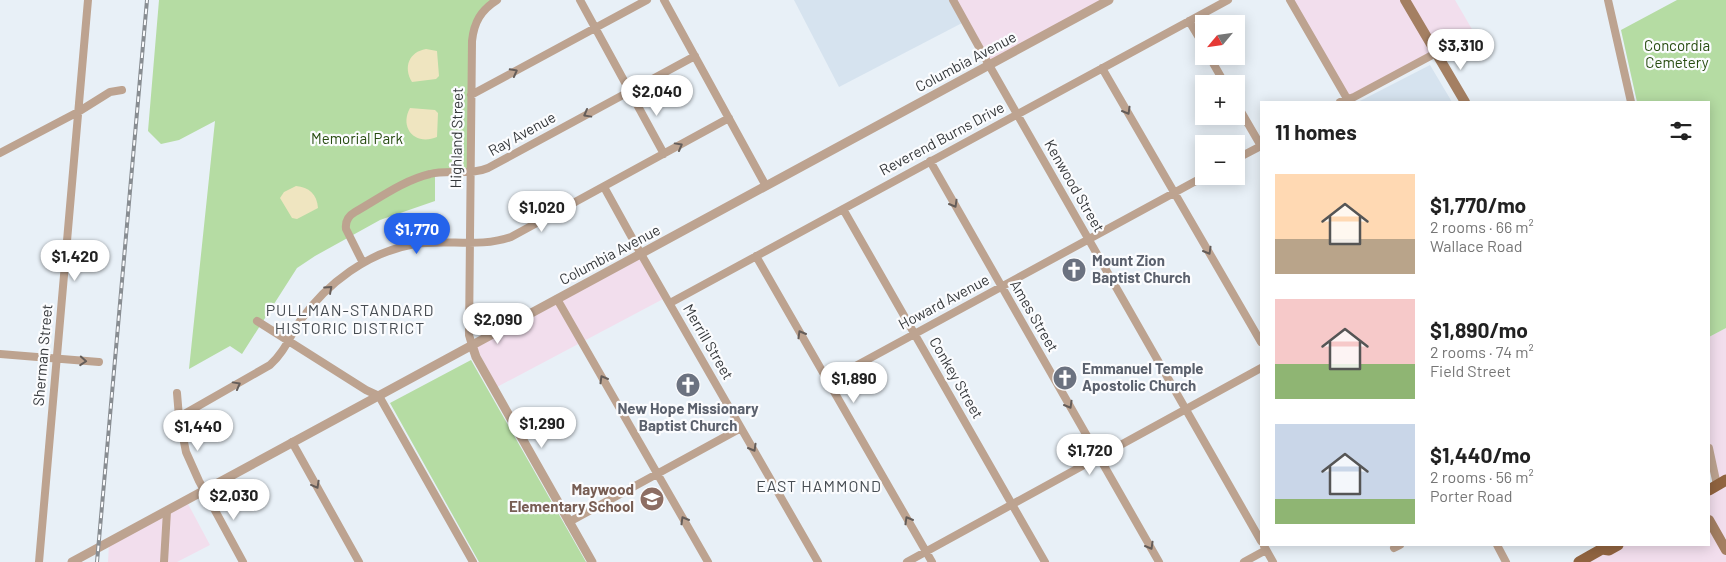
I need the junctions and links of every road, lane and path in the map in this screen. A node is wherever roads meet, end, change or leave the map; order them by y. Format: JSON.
{"nodes":[{"id":1,"x":88,"y":0,"type":"edge"},
{"id":2,"x":497,"y":0,"type":"edge"},
{"id":3,"x":580,"y":0,"type":"edge"},
{"id":4,"x":647,"y":0,"type":"edge"},
{"id":5,"x":664,"y":0,"type":"edge"},
{"id":6,"x":953,"y":0,"type":"edge"},
{"id":7,"x":1109,"y":0,"type":"edge"},
{"id":8,"x":1228,"y":0,"type":"edge"},
{"id":9,"x":1290,"y":0,"type":"edge"},
{"id":10,"x":1405,"y":0,"type":"edge"},
{"id":11,"x":1608,"y":0,"type":"edge"},
{"id":12,"x":1189,"y":21,"type":"junction"},
{"id":13,"x":595,"y":28,"type":"junction"},
{"id":14,"x":1195,"y":31,"type":"edge"},
{"id":15,"x":1436,"y":53,"type":"junction"},
{"id":16,"x":695,"y":56,"type":"junction"},
{"id":17,"x":989,"y":65,"type":"junction"},
{"id":18,"x":1102,"y":68,"type":"junction"},
{"id":19,"x":122,"y":90,"type":"dead end"},
{"id":20,"x":630,"y":91,"type":"junction"},
{"id":21,"x":471,"y":95,"type":"junction"},
{"id":22,"x":1345,"y":101,"type":"edge"},
{"id":23,"x":1348,"y":101,"type":"edge"},
{"id":24,"x":1464,"y":101,"type":"edge"},
{"id":25,"x":1631,"y":101,"type":"edge"},
{"id":26,"x":78,"y":112,"type":"junction"},
{"id":27,"x":1017,"y":114,"type":"junction"},
{"id":28,"x":729,"y":118,"type":"junction"},
{"id":29,"x":1245,"y":118,"type":"edge"},
{"id":30,"x":1260,"y":144,"type":"edge"},
{"id":31,"x":1260,"y":147,"type":"edge"},
{"id":32,"x":0,"y":152,"type":"edge"},
{"id":33,"x":664,"y":154,"type":"junction"},
{"id":34,"x":1245,"y":155,"type":"edge"},
{"id":35,"x":930,"y":161,"type":"junction"},
{"id":36,"x":471,"y":171,"type":"junction"},
{"id":37,"x":1195,"y":182,"type":"edge"},
{"id":38,"x":604,"y":186,"type":"junction"},
{"id":39,"x":766,"y":186,"type":"junction"},
{"id":40,"x":1175,"y":193,"type":"junction"},
{"id":41,"x":843,"y":209,"type":"junction"},
{"id":42,"x":1089,"y":240,"type":"junction"},
{"id":43,"x":470,"y":242,"type":"junction"},
{"id":44,"x":641,"y":254,"type":"junction"},
{"id":45,"x":756,"y":256,"type":"junction"},
{"id":46,"x":363,"y":263,"type":"junction"},
{"id":47,"x":1002,"y":287,"type":"junction"},
{"id":48,"x":557,"y":299,"type":"junction"},
{"id":49,"x":670,"y":303,"type":"junction"},
{"id":50,"x":257,"y":321,"type":"dead end"},
{"id":51,"x":915,"y":334,"type":"junction"},
{"id":52,"x":1260,"y":340,"type":"edge"},
{"id":53,"x":289,"y":341,"type":"junction"},
{"id":54,"x":472,"y":345,"type":"junction"},
{"id":55,"x":0,"y":354,"type":"edge"},
{"id":56,"x":57,"y":359,"type":"junction"},
{"id":57,"x":99,"y":362,"type":"dead end"},
{"id":58,"x":1260,"y":369,"type":"edge"},
{"id":59,"x":828,"y":381,"type":"junction"},
{"id":60,"x":177,"y":393,"type":"dead end"},
{"id":61,"x":379,"y":396,"type":"junction"},
{"id":62,"x":1186,"y":410,"type":"junction"},
{"id":63,"x":179,"y":417,"type":"junction"},
{"id":64,"x":741,"y":428,"type":"junction"},
{"id":65,"x":292,"y":442,"type":"junction"},
{"id":66,"x":1710,"y":453,"type":"edge"},
{"id":67,"x":1099,"y":458,"type":"junction"},
{"id":68,"x":657,"y":474,"type":"junction"},
{"id":69,"x":1717,"y":485,"type":"edge"},
{"id":70,"x":204,"y":490,"type":"junction"},
{"id":71,"x":1012,"y":505,"type":"junction"},
{"id":72,"x":167,"y":511,"type":"junction"},
{"id":73,"x":569,"y":522,"type":"junction"},
{"id":74,"x":1710,"y":522,"type":"edge"},
{"id":75,"x":1260,"y":539,"type":"edge"},
{"id":76,"x":1497,"y":546,"type":"edge"},
{"id":77,"x":1616,"y":546,"type":"edge"},
{"id":78,"x":1265,"y":547,"type":"edge"},
{"id":79,"x":1603,"y":547,"type":"edge"},
{"id":80,"x":1726,"y":550,"type":"edge"},
{"id":81,"x":926,"y":551,"type":"junction"},
{"id":82,"x":39,"y":562,"type":"edge"},
{"id":83,"x":72,"y":562,"type":"edge"},
{"id":84,"x":164,"y":562,"type":"edge"},
{"id":85,"x":244,"y":562,"type":"edge"},
{"id":86,"x":359,"y":562,"type":"edge"},
{"id":87,"x":473,"y":562,"type":"edge"},
{"id":88,"x":592,"y":562,"type":"edge"},
{"id":89,"x":708,"y":562,"type":"edge"},
{"id":90,"x":818,"y":562,"type":"edge"},
{"id":91,"x":907,"y":562,"type":"edge"},
{"id":92,"x":932,"y":562,"type":"edge"},
{"id":93,"x":1045,"y":562,"type":"edge"},
{"id":94,"x":1159,"y":562,"type":"edge"},
{"id":95,"x":1244,"y":562,"type":"edge"},
{"id":96,"x":1273,"y":562,"type":"edge"},
{"id":97,"x":1506,"y":562,"type":"edge"},
{"id":98,"x":1579,"y":562,"type":"edge"}],
"edges":[{"from":1,"to":26,"type":"street","name":"Sherman Street"},
{"from":2,"to":21,"type":"street","name":"Highland Street"},
{"from":3,"to":13,"type":"street"},
{"from":4,"to":13,"type":"street"},
{"from":5,"to":16,"type":"street"},
{"from":6,"to":17,"type":"street","name":"Kenwood Street"},
{"from":7,"to":17,"type":"street","name":"Columbia Avenue"},
{"from":8,"to":12,"type":"street","name":"Reverend Burns Drive"},
{"from":9,"to":22,"type":"street"},
{"from":10,"to":15,"type":"main road"},
{"from":11,"to":25,"type":"street"},
{"from":12,"to":14,"type":"street"},
{"from":12,"to":18,"type":"street","name":"Reverend Burns Drive"},
{"from":13,"to":20,"type":"street"},
{"from":21,"to":13,"type":"street","one_way":true},
{"from":15,"to":23,"type":"street"},
{"from":15,"to":24,"type":"main road"},
{"from":16,"to":20,"type":"street","name":"Ray Avenue"},
{"from":16,"to":28,"type":"street"},
{"from":17,"to":27,"type":"street","name":"Kenwood Street"},
{"from":17,"to":39,"type":"street","name":"Columbia Avenue"},
{"from":18,"to":27,"type":"street","name":"Reverend Burns Drive"},
{"from":18,"to":40,"type":"street","one_way":true},
{"from":19,"to":26,"type":"street"},
{"from":20,"to":33,"type":"street"},
{"from":20,"to":36,"type":"street","name":"Ray Avenue","one_way":true},
{"from":21,"to":36,"type":"street","name":"Highland Street"},
{"from":26,"to":32,"type":"street"},
{"from":26,"to":56,"type":"street","name":"Sherman Street"},
{"from":27,"to":35,"type":"street","name":"Reverend Burns Drive"},
{"from":27,"to":42,"type":"street","name":"Kenwood Street"},
{"from":33,"to":28,"type":"street","one_way":true},
{"from":28,"to":39,"type":"street"},
{"from":29,"to":30,"type":"street"},
{"from":31,"to":34,"type":"street"},
{"from":33,"to":38,"type":"street"},
{"from":35,"to":41,"type":"street","name":"Reverend Burns Drive"},
{"from":35,"to":47,"type":"street","name":"Ames Street","one_way":true},
{"from":36,"to":43,"type":"street","name":"Highland Street"},
{"from":36,"to":46,"type":"street","name":"Ray Avenue"},
{"from":37,"to":40,"type":"street","name":"Howard Avenue"},
{"from":38,"to":43,"type":"street"},
{"from":38,"to":44,"type":"street","name":"Merrill Street"},
{"from":39,"to":44,"type":"street","name":"Columbia Avenue"},
{"from":40,"to":42,"type":"street","name":"Howard Avenue"},
{"from":40,"to":52,"type":"street","one_way":true},
{"from":41,"to":45,"type":"street","name":"Reverend Burns Drive"},
{"from":41,"to":51,"type":"street","name":"Conkey Street"},
{"from":42,"to":47,"type":"street","name":"Howard Avenue"},
{"from":42,"to":62,"type":"street","name":"Kenwood Street"},
{"from":43,"to":46,"type":"street"},
{"from":43,"to":54,"type":"street","name":"Highland Street"},
{"from":44,"to":48,"type":"street","name":"Columbia Avenue"},
{"from":44,"to":49,"type":"street","name":"Merrill Street"},
{"from":45,"to":49,"type":"street","name":"Reverend Burns Drive"},
{"from":59,"to":45,"type":"street","one_way":true},
{"from":53,"to":46,"type":"street","one_way":true},
{"from":47,"to":51,"type":"street","name":"Howard Avenue"},
{"from":47,"to":67,"type":"street","name":"Ames Street","one_way":true},
{"from":48,"to":54,"type":"street","name":"Columbia Avenue"},
{"from":68,"to":48,"type":"street","one_way":true},
{"from":49,"to":64,"type":"street","name":"Merrill Street"},
{"from":50,"to":53,"type":"street"},
{"from":51,"to":59,"type":"street","name":"Howard Avenue"},
{"from":51,"to":71,"type":"street","name":"Conkey Street"},
{"from":53,"to":61,"type":"street"},
{"from":63,"to":53,"type":"street","one_way":true},
{"from":54,"to":61,"type":"street","name":"Columbia Avenue"},
{"from":54,"to":73,"type":"street","name":"Highland Street"},
{"from":55,"to":56,"type":"street"},
{"from":56,"to":57,"type":"street","one_way":true},
{"from":56,"to":82,"type":"street","name":"Sherman Street"},
{"from":58,"to":62,"type":"street"},
{"from":81,"to":59,"type":"street","one_way":true},
{"from":60,"to":63,"type":"street"},
{"from":61,"to":65,"type":"street","name":"Columbia Avenue"},
{"from":61,"to":87,"type":"street"},
{"from":62,"to":67,"type":"street"},
{"from":62,"to":75,"type":"street","name":"Kenwood Street"},
{"from":63,"to":70,"type":"street"},
{"from":64,"to":68,"type":"street"},
{"from":64,"to":90,"type":"street","name":"Merrill Street","one_way":true},
{"from":65,"to":70,"type":"street","name":"Columbia Avenue"},
{"from":65,"to":86,"type":"street","one_way":true},
{"from":66,"to":69,"type":"street"},
{"from":67,"to":71,"type":"street"},
{"from":67,"to":94,"type":"street","name":"Ames Street","one_way":true},
{"from":68,"to":73,"type":"street"},
{"from":89,"to":68,"type":"street","one_way":true},
{"from":70,"to":72,"type":"street","name":"Columbia Avenue"},
{"from":70,"to":85,"type":"street"},
{"from":71,"to":81,"type":"street"},
{"from":71,"to":93,"type":"street","name":"Conkey Street"},
{"from":72,"to":83,"type":"street","name":"Columbia Avenue"},
{"from":72,"to":84,"type":"street"},
{"from":73,"to":88,"type":"street","name":"Highland Street"},
{"from":74,"to":80,"type":"main road"},
{"from":76,"to":97,"type":"street"},
{"from":77,"to":79,"type":"main road"},
{"from":78,"to":95,"type":"street"},
{"from":78,"to":96,"type":"street"},
{"from":79,"to":98,"type":"main road"},
{"from":81,"to":91,"type":"street"},
{"from":81,"to":92,"type":"street"}]}
